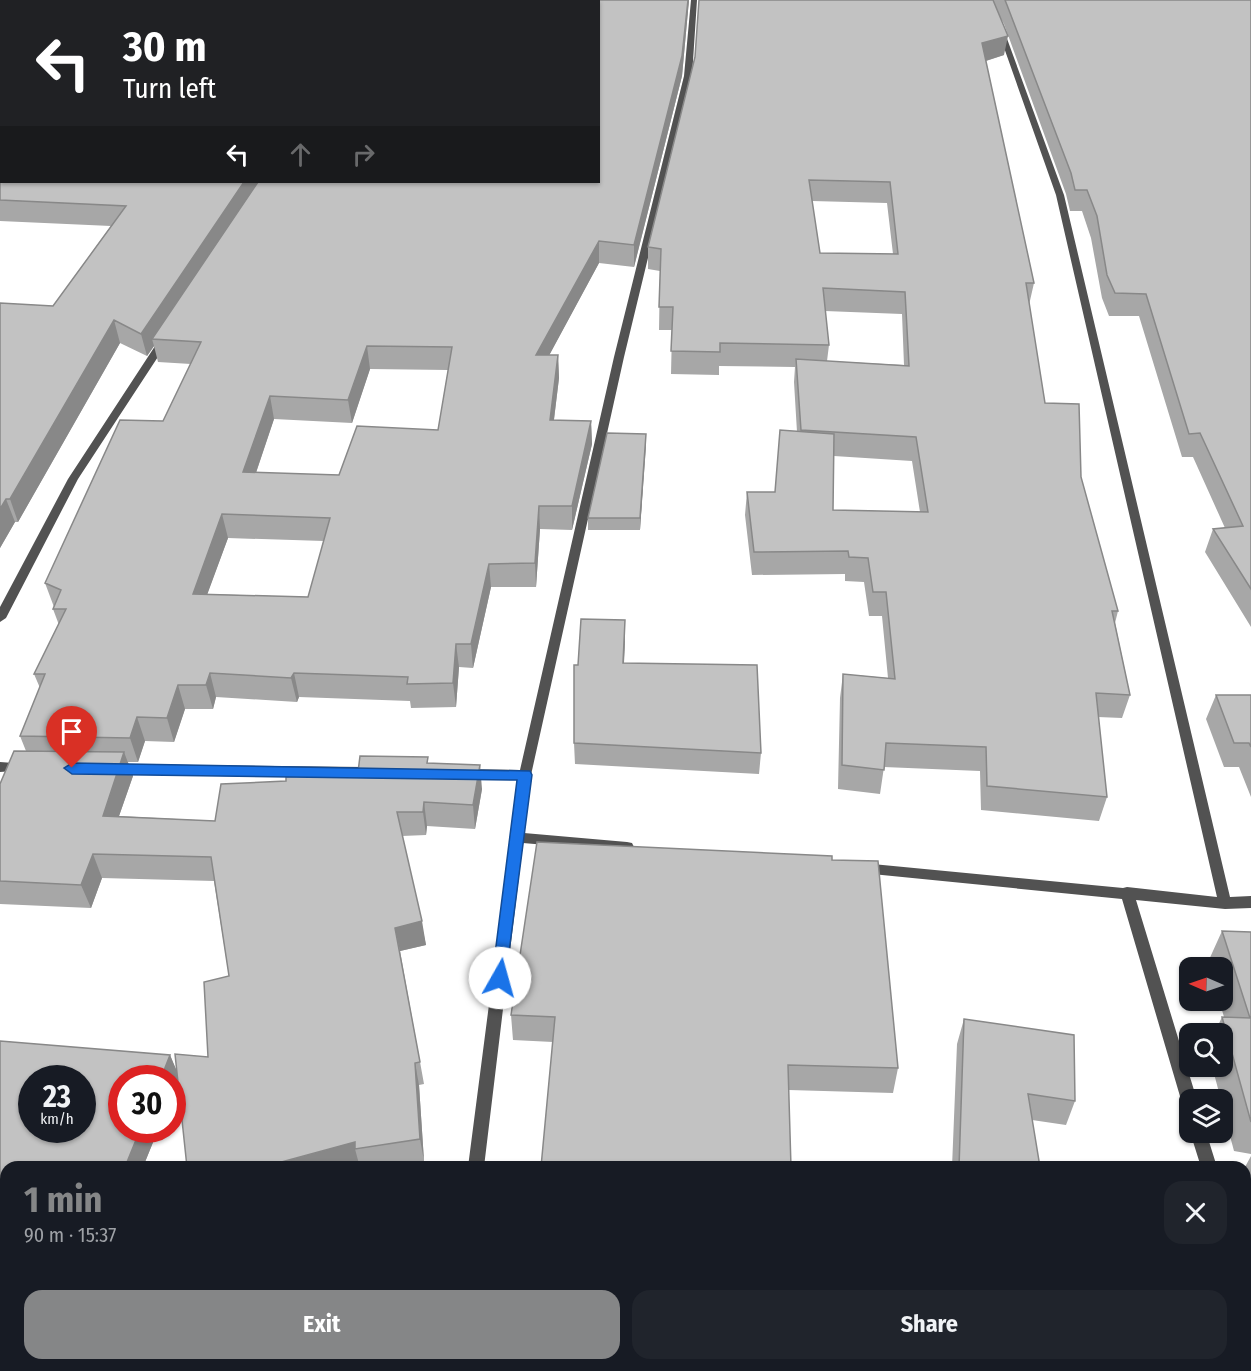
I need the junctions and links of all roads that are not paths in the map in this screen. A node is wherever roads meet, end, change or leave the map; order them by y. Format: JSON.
{"nodes":[{"id":1,"x":694,"y":0,"type":"edge"},
{"id":2,"x":987,"y":0,"type":"edge"},
{"id":3,"x":170,"y":332,"type":"edge"},
{"id":4,"x":0,"y":618,"type":"edge"},
{"id":5,"x":0,"y":767,"type":"edge"},
{"id":6,"x":36,"y":768,"type":"edge"},
{"id":7,"x":107,"y":769,"type":"edge"},
{"id":8,"x":382,"y":773,"type":"edge"},
{"id":9,"x":453,"y":774,"type":"edge"},
{"id":10,"x":525,"y":775,"type":"junction"},
{"id":11,"x":517,"y":837,"type":"junction"},
{"id":12,"x":646,"y":848,"type":"edge"},
{"id":13,"x":846,"y":866,"type":"edge"},
{"id":14,"x":1127,"y":892,"type":"junction"},
{"id":15,"x":1251,"y":902,"type":"edge"},
{"id":16,"x":1225,"y":903,"type":"junction"},
{"id":17,"x":1186,"y":1089,"type":"edge"},
{"id":18,"x":1201,"y":1143,"type":"edge"},
{"id":19,"x":477,"y":1161,"type":"edge"},
{"id":20,"x":1207,"y":1161,"type":"edge"}],
"edges":[{"from":1,"to":10,"type":"street"},
{"from":2,"to":16,"type":"street"},
{"from":3,"to":4,"type":"street"},
{"from":5,"to":6,"type":"street"},
{"from":7,"to":8,"type":"street"},
{"from":9,"to":10,"type":"street"},
{"from":10,"to":11,"type":"street"},
{"from":11,"to":12,"type":"street"},
{"from":11,"to":19,"type":"street"},
{"from":13,"to":14,"type":"street"},
{"from":14,"to":16,"type":"street"},
{"from":14,"to":17,"type":"street"},
{"from":15,"to":16,"type":"street"},
{"from":18,"to":20,"type":"street"}]}
